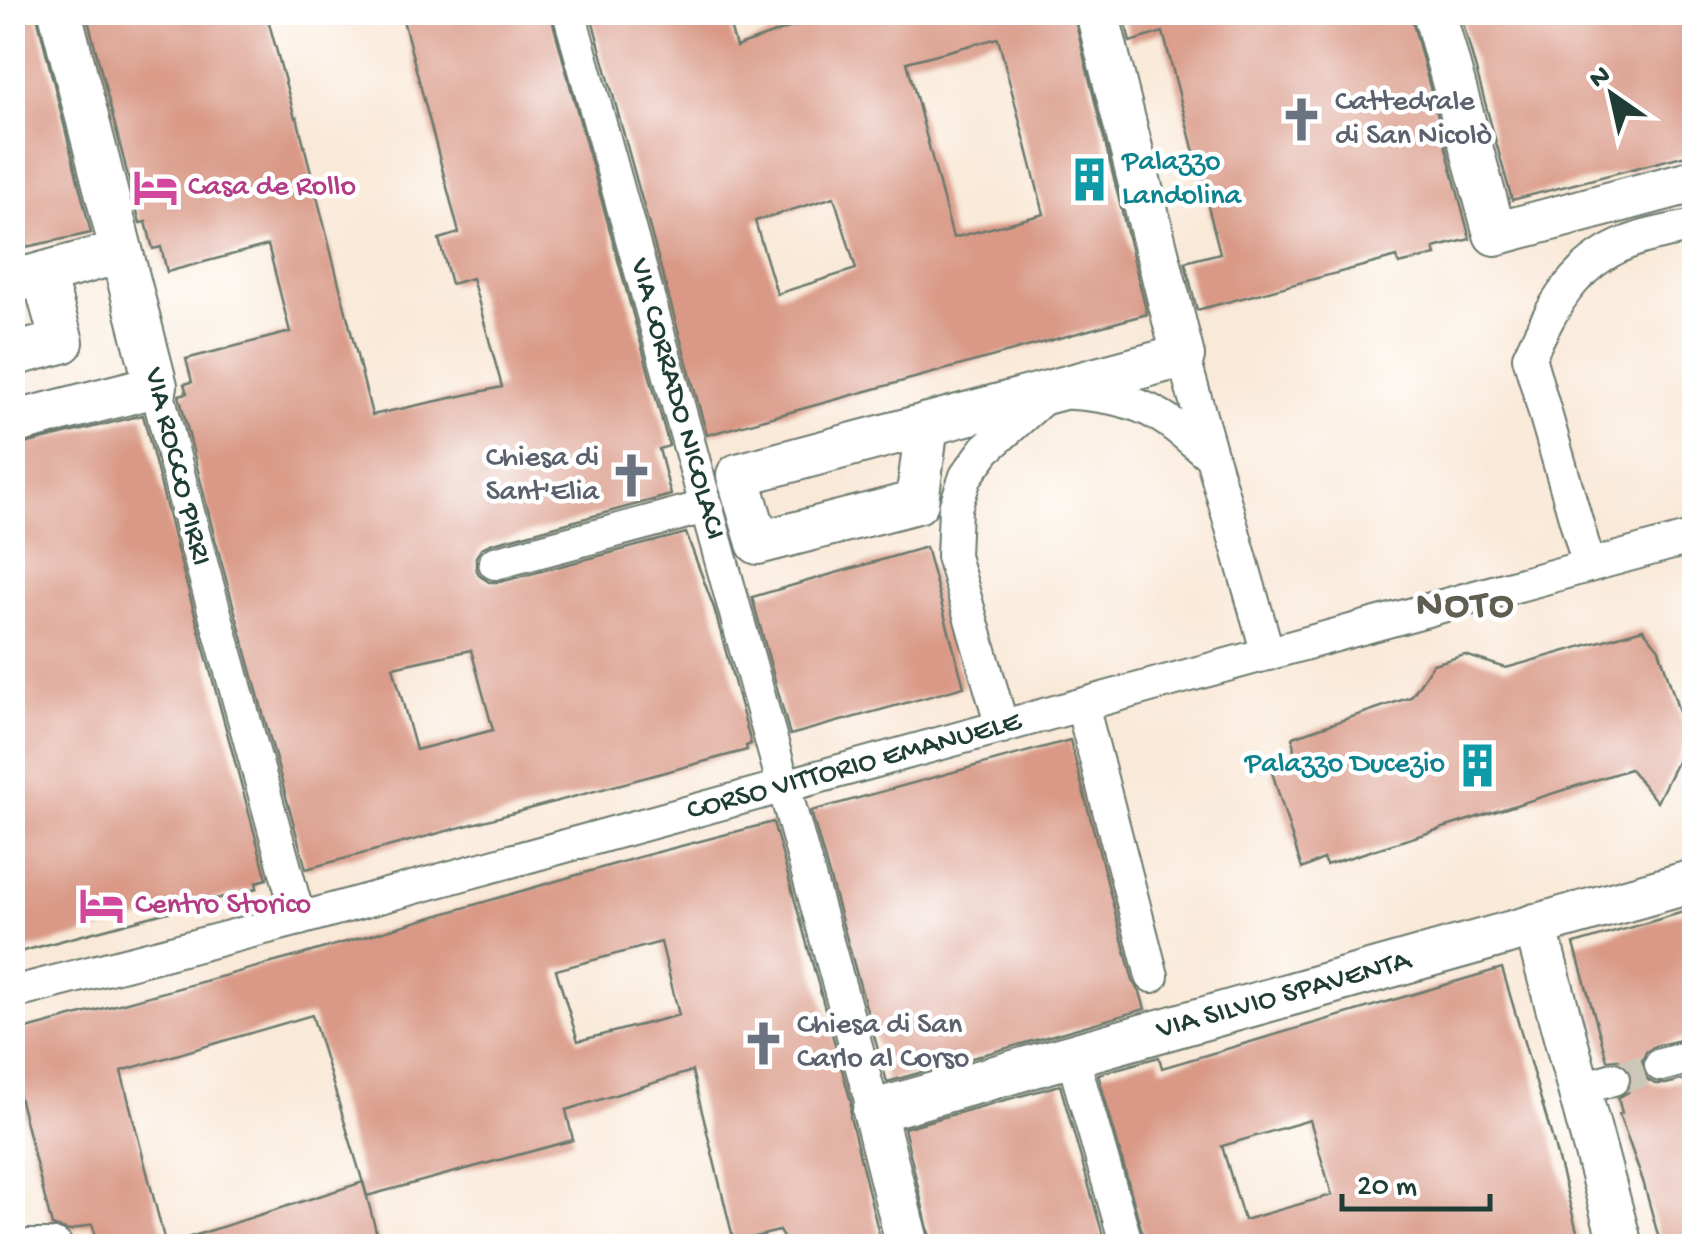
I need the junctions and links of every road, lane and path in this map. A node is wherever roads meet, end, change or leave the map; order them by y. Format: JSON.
{"nodes":[{"id":1,"x":60,"y":12,"type":"edge"},
{"id":2,"x":568,"y":12,"type":"edge"},
{"id":3,"x":1098,"y":12,"type":"edge"},
{"id":4,"x":1434,"y":12,"type":"edge"},
{"id":5,"x":1694,"y":180,"type":"edge"},
{"id":6,"x":1694,"y":226,"type":"edge"},
{"id":7,"x":1660,"y":234,"type":"junction"},
{"id":8,"x":1694,"y":244,"type":"edge"},
{"id":9,"x":121,"y":252,"type":"junction"},
{"id":10,"x":28,"y":278,"type":"edge"},
{"id":11,"x":12,"y":355,"type":"edge"},
{"id":12,"x":1182,"y":356,"type":"junction"},
{"id":13,"x":156,"y":386,"type":"junction"},
{"id":14,"x":1051,"y":391,"type":"junction"},
{"id":15,"x":12,"y":423,"type":"edge"},
{"id":16,"x":927,"y":424,"type":"dead end"},
{"id":17,"x":1211,"y":456,"type":"junction"},
{"id":18,"x":706,"y":507,"type":"junction"},
{"id":19,"x":1694,"y":537,"type":"edge"},
{"id":20,"x":494,"y":563,"type":"dead end"},
{"id":21,"x":1589,"y":566,"type":"junction"},
{"id":22,"x":1268,"y":654,"type":"junction"},
{"id":23,"x":1082,"y":704,"type":"junction"},
{"id":24,"x":1002,"y":726,"type":"junction"},
{"id":25,"x":782,"y":787,"type":"junction"},
{"id":26,"x":1694,"y":880,"type":"edge"},
{"id":27,"x":299,"y":919,"type":"junction"},
{"id":28,"x":1535,"y":925,"type":"junction"},
{"id":29,"x":1152,"y":976,"type":"dead end"},
{"id":30,"x":12,"y":993,"type":"edge"},
{"id":31,"x":1072,"y":1055,"type":"junction"},
{"id":32,"x":1694,"y":1056,"type":"edge"},
{"id":33,"x":1661,"y":1066,"type":"tunnel mouth"},
{"id":34,"x":874,"y":1111,"type":"junction"},
{"id":35,"x":28,"y":1246,"type":"edge"},
{"id":36,"x":56,"y":1246,"type":"edge"},
{"id":37,"x":908,"y":1246,"type":"edge"},
{"id":38,"x":1127,"y":1246,"type":"edge"},
{"id":39,"x":1621,"y":1246,"type":"edge"}],
"edges":[{"from":1,"to":9,"type":"street","name":"VIA ROCCO PIRRI"},
{"from":2,"to":18,"type":"street","name":"VIA CORRADO NICOLACI"},
{"from":3,"to":12,"type":"street"},
{"from":4,"to":5,"type":"street"},
{"from":6,"to":7,"type":"street"},
{"from":7,"to":8,"type":"street"},
{"from":7,"to":21,"type":"street"},
{"from":9,"to":10,"type":"street"},
{"from":9,"to":13,"type":"street","name":"VIA ROCCO PIRRI"},
{"from":10,"to":11,"type":"street"},
{"from":12,"to":14,"type":"street"},
{"from":12,"to":17,"type":"street"},
{"from":13,"to":15,"type":"street"},
{"from":13,"to":27,"type":"street","name":"VIA ROCCO PIRRI"},
{"from":14,"to":16,"type":"street"},
{"from":14,"to":17,"type":"street"},
{"from":14,"to":24,"type":"street"},
{"from":17,"to":22,"type":"street"},
{"from":18,"to":20,"type":"street"},
{"from":18,"to":25,"type":"street","name":"VIA CORRADO NICOLACI"},
{"from":19,"to":21,"type":"street","name":"CORSO VITTORIO EMANUELE"},
{"from":21,"to":22,"type":"street","name":"CORSO VITTORIO EMANUELE"},
{"from":22,"to":23,"type":"street","name":"CORSO VITTORIO EMANUELE"},
{"from":23,"to":24,"type":"street","name":"CORSO VITTORIO EMANUELE"},
{"from":23,"to":29,"type":"street"},
{"from":24,"to":25,"type":"street","name":"CORSO VITTORIO EMANUELE"},
{"from":25,"to":27,"type":"street","name":"CORSO VITTORIO EMANUELE"},
{"from":25,"to":34,"type":"street","name":"VIA CORRADO NICOLACI"},
{"from":26,"to":28,"type":"street","name":"VIA SILVIO SPAVENTA"},
{"from":27,"to":30,"type":"street","name":"CORSO VITTORIO EMANUELE"},
{"from":28,"to":31,"type":"street","name":"VIA SILVIO SPAVENTA"},
{"from":28,"to":39,"type":"street"},
{"from":31,"to":34,"type":"street","name":"VIA SILVIO SPAVENTA"},
{"from":31,"to":38,"type":"street"},
{"from":32,"to":33,"type":"street"},
{"from":34,"to":37,"type":"street"},
{"from":35,"to":36,"type":"street"}]}
